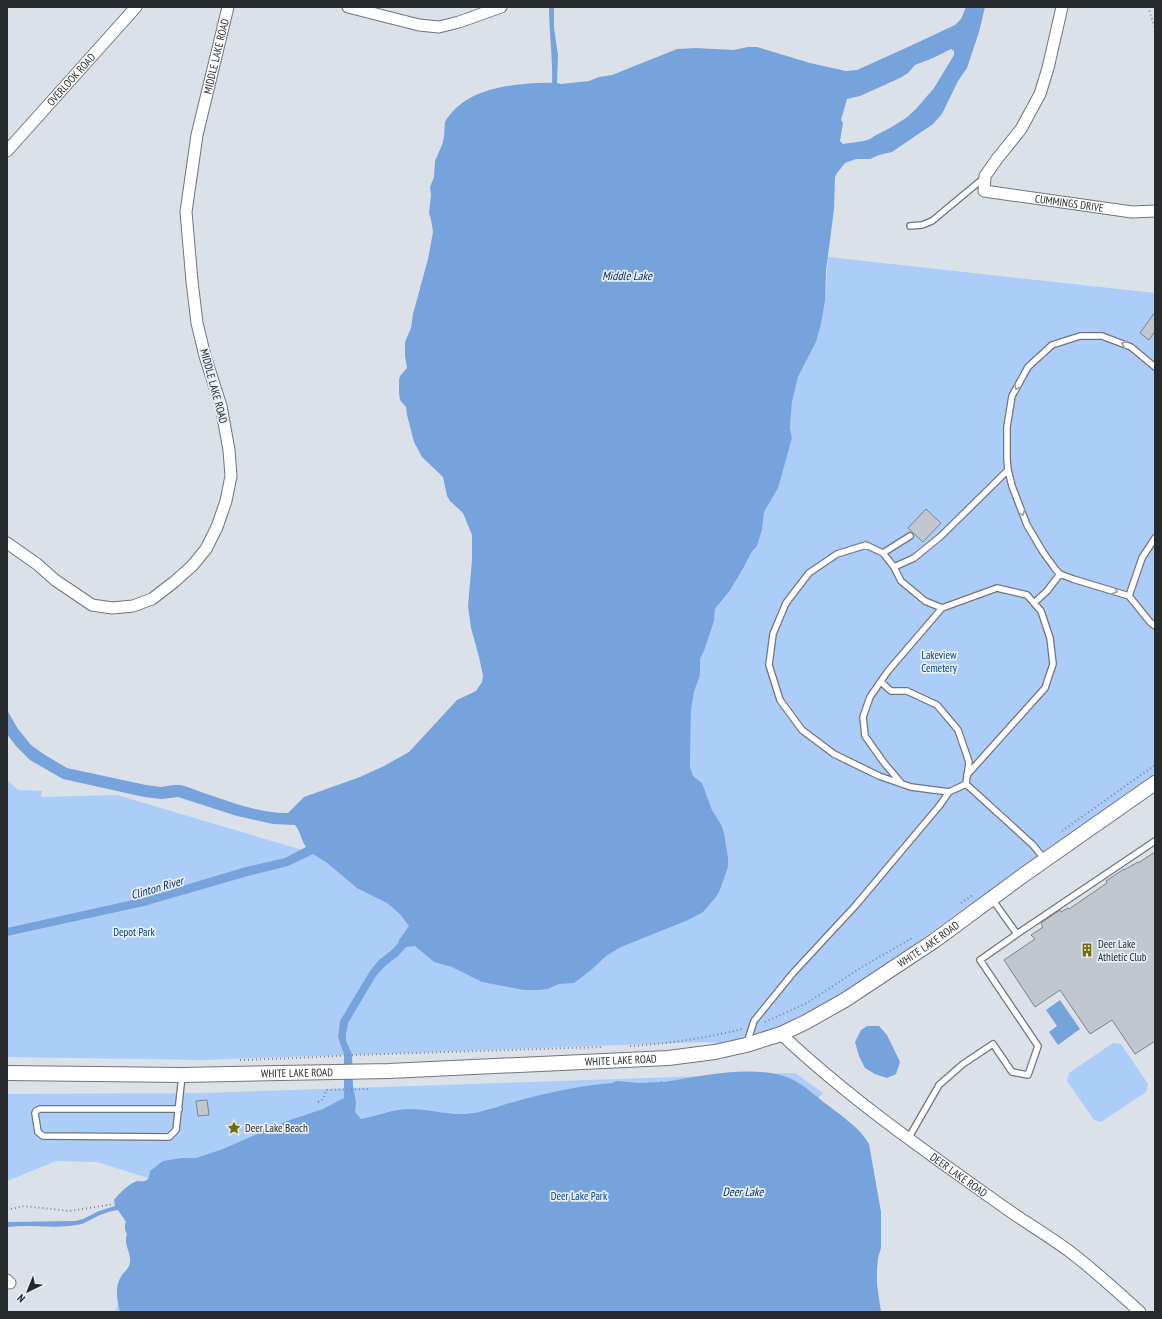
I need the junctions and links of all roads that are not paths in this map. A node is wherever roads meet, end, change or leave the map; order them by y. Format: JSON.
{"nodes":[{"id":1,"x":136,"y":7,"type":"edge"},
{"id":2,"x":228,"y":7,"type":"edge"},
{"id":3,"x":348,"y":7,"type":"edge"},
{"id":4,"x":501,"y":7,"type":"edge"},
{"id":5,"x":1062,"y":7,"type":"edge"},
{"id":6,"x":7,"y":151,"type":"edge"},
{"id":7,"x":985,"y":176,"type":"junction"},
{"id":8,"x":1155,"y":211,"type":"edge"},
{"id":9,"x":910,"y":226,"type":"dead end"},
{"id":10,"x":1155,"y":367,"type":"edge"},
{"id":11,"x":1008,"y":470,"type":"junction"},
{"id":12,"x":910,"y":536,"type":"dead end"},
{"id":13,"x":1155,"y":538,"type":"edge"},
{"id":14,"x":7,"y":543,"type":"edge"},
{"id":15,"x":883,"y":553,"type":"junction"},
{"id":16,"x":894,"y":567,"type":"junction"},
{"id":17,"x":1060,"y":574,"type":"junction"},
{"id":18,"x":1129,"y":596,"type":"junction"},
{"id":19,"x":1034,"y":603,"type":"junction"},
{"id":20,"x":942,"y":608,"type":"junction"},
{"id":21,"x":1155,"y":626,"type":"edge"},
{"id":22,"x":881,"y":682,"type":"junction"},
{"id":23,"x":967,"y":775,"type":"junction"},
{"id":24,"x":902,"y":784,"type":"junction"},
{"id":25,"x":966,"y":784,"type":"junction"},
{"id":26,"x":1155,"y":784,"type":"edge"},
{"id":27,"x":949,"y":792,"type":"junction"},
{"id":28,"x":1155,"y":841,"type":"edge"},
{"id":29,"x":1046,"y":860,"type":"junction"},
{"id":30,"x":991,"y":899,"type":"junction"},
{"id":31,"x":1017,"y":934,"type":"junction"},
{"id":32,"x":781,"y":1034,"type":"junction"},
{"id":33,"x":746,"y":1045,"type":"junction"},
{"id":34,"x":7,"y":1073,"type":"edge"},
{"id":35,"x":182,"y":1075,"type":"junction"},
{"id":36,"x":179,"y":1109,"type":"junction"},
{"id":37,"x":908,"y":1139,"type":"junction"},
{"id":38,"x":1140,"y":1312,"type":"edge"}],
"edges":[{"from":1,"to":6,"type":"street","name":"OVERLOOK ROAD"},
{"from":2,"to":14,"type":"street","name":"MIDDLE LAKE ROAD"},
{"from":3,"to":4,"type":"street"},
{"from":5,"to":7,"type":"street"},
{"from":7,"to":8,"type":"street","name":"CUMMINGS DRIVE"},
{"from":7,"to":9,"type":"lane"},
{"from":10,"to":11,"type":"lane","one_way":true},
{"from":11,"to":16,"type":"lane"},
{"from":11,"to":17,"type":"lane","one_way":true},
{"from":12,"to":15,"type":"lane"},
{"from":13,"to":18,"type":"lane"},
{"from":15,"to":16,"type":"lane"},
{"from":15,"to":24,"type":"lane"},
{"from":16,"to":20,"type":"lane"},
{"from":17,"to":18,"type":"lane","one_way":true},
{"from":17,"to":19,"type":"lane"},
{"from":18,"to":21,"type":"lane"},
{"from":19,"to":20,"type":"lane"},
{"from":19,"to":23,"type":"lane"},
{"from":20,"to":22,"type":"lane"},
{"from":22,"to":23,"type":"lane"},
{"from":22,"to":24,"type":"lane"},
{"from":23,"to":25,"type":"lane"},
{"from":24,"to":27,"type":"lane"},
{"from":25,"to":27,"type":"lane"},
{"from":25,"to":29,"type":"lane"},
{"from":26,"to":29,"type":"street","name":"WHITE LAKE ROAD"},
{"from":27,"to":33,"type":"lane"},
{"from":28,"to":31,"type":"lane"},
{"from":29,"to":30,"type":"street","name":"WHITE LAKE ROAD"},
{"from":30,"to":31,"type":"lane"},
{"from":30,"to":32,"type":"street","name":"WHITE LAKE ROAD"},
{"from":31,"to":37,"type":"lane"},
{"from":32,"to":33,"type":"street","name":"WHITE LAKE ROAD"},
{"from":32,"to":37,"type":"street","name":"DEER LAKE ROAD"},
{"from":33,"to":35,"type":"street","name":"WHITE LAKE ROAD"},
{"from":34,"to":35,"type":"street","name":"WHITE LAKE ROAD"},
{"from":35,"to":36,"type":"lane"},
{"from":36,"to":36,"type":"lane"},
{"from":37,"to":38,"type":"street","name":"DEER LAKE ROAD"}]}
